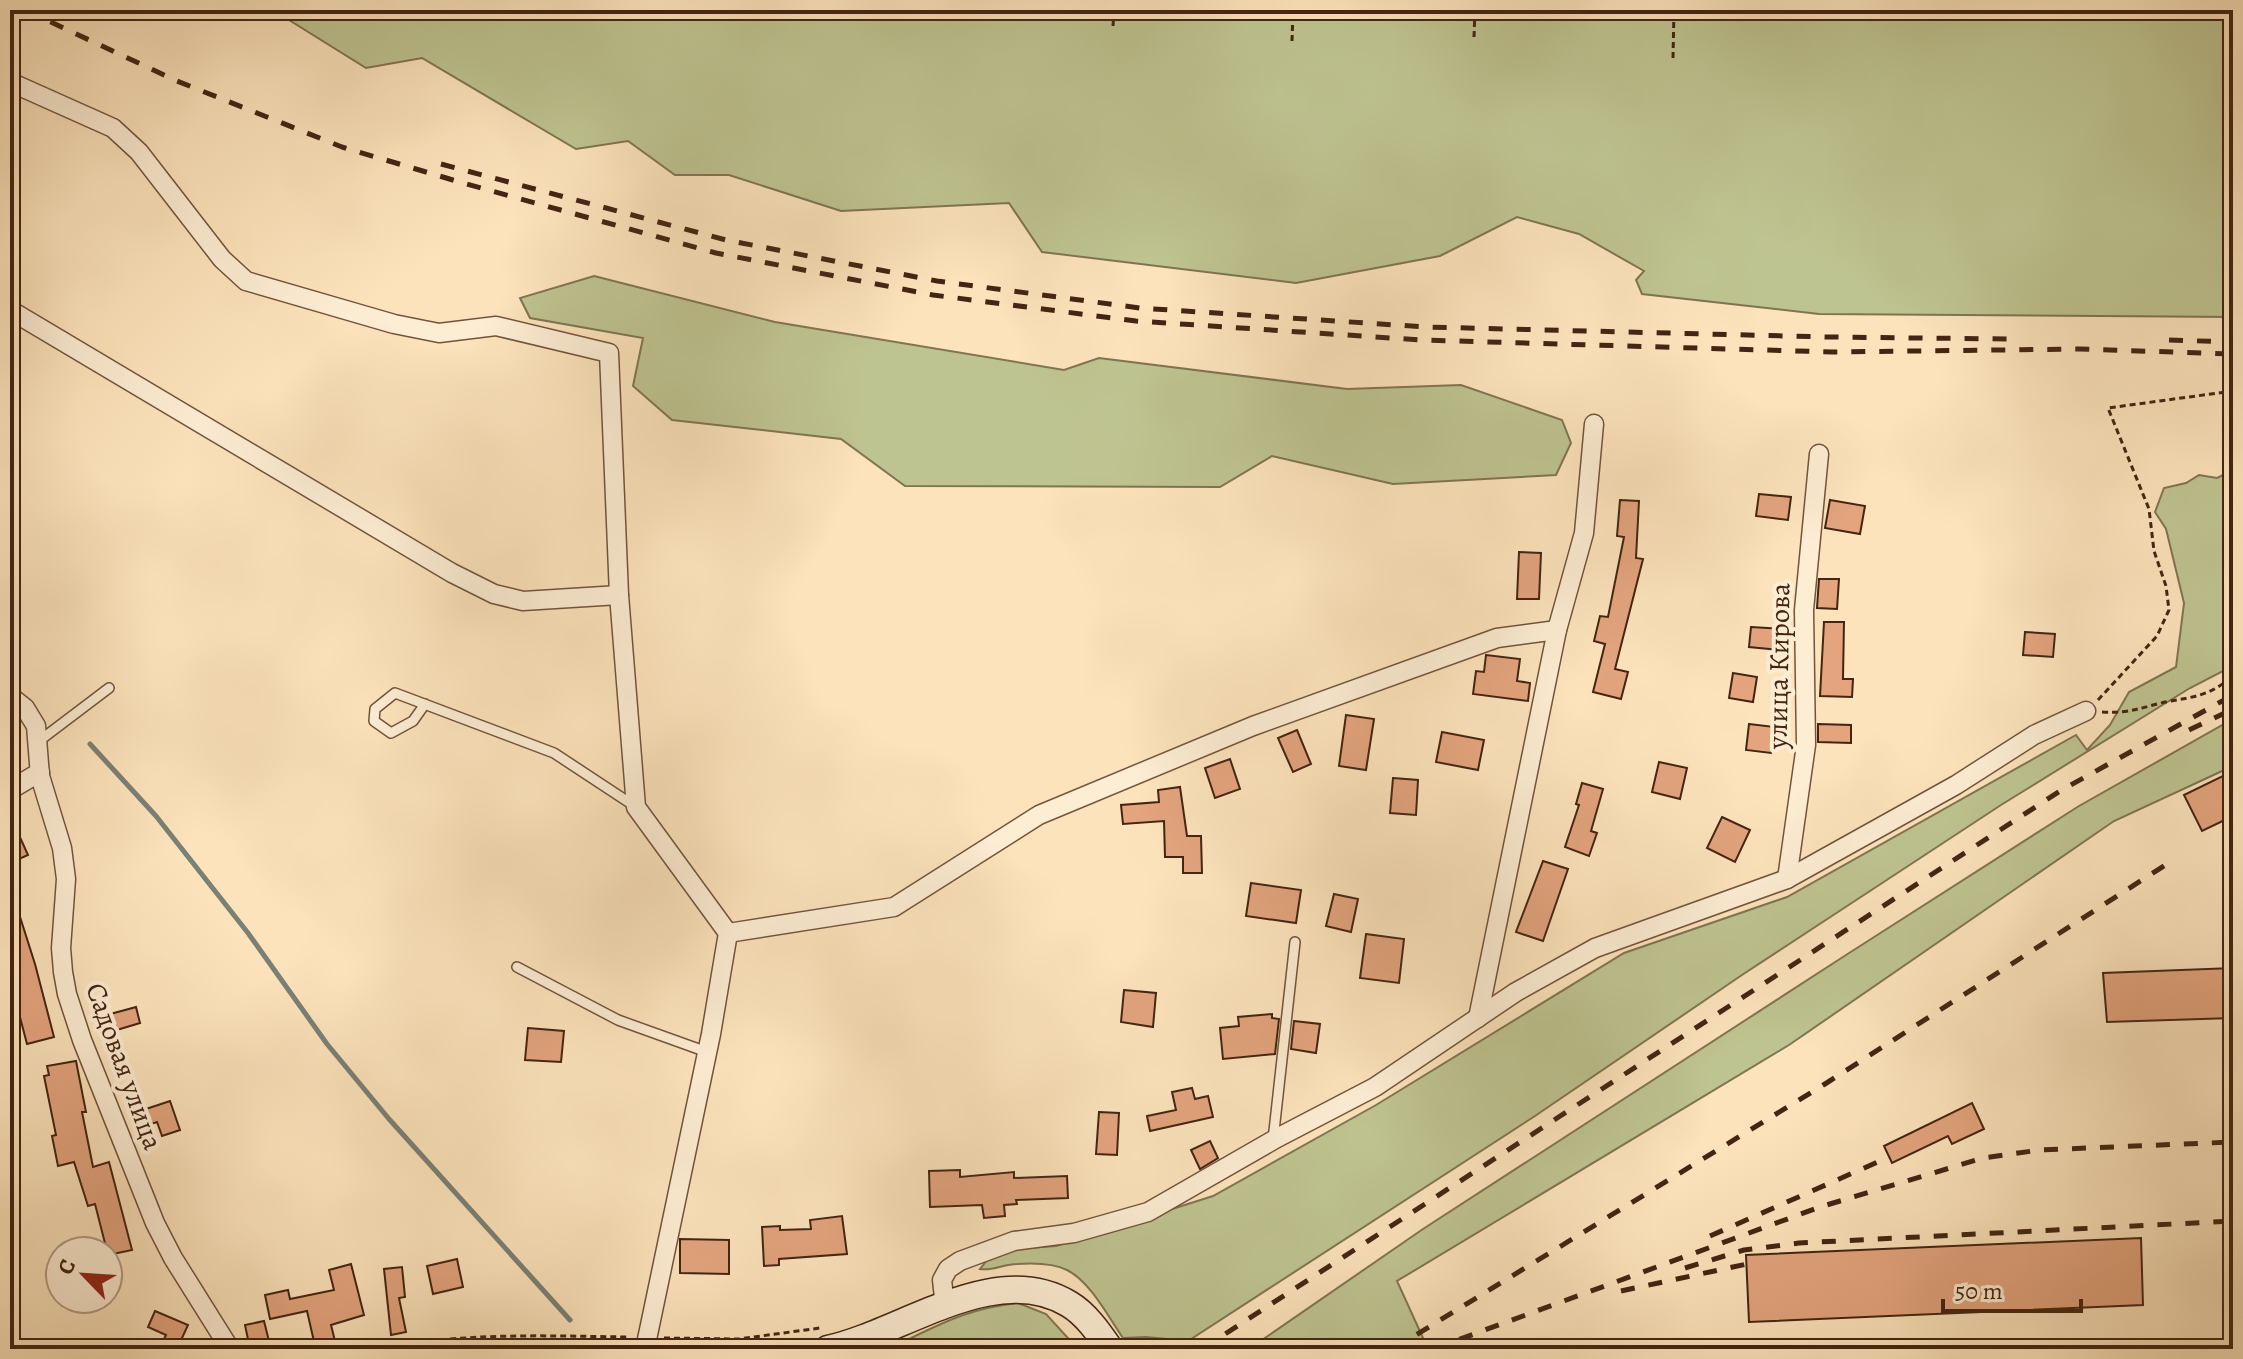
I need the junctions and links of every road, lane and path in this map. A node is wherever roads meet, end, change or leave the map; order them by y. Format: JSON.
{"nodes":[{"id":1,"x":1114,"y":10,"type":"edge"},
{"id":2,"x":1293,"y":10,"type":"edge"},
{"id":3,"x":1475,"y":10,"type":"edge"},
{"id":4,"x":1674,"y":10,"type":"edge"},
{"id":5,"x":2219,"y":10,"type":"edge"},
{"id":6,"x":2233,"y":20,"type":"edge"},
{"id":7,"x":1113,"y":26,"type":"dead end"},
{"id":8,"x":1474,"y":37,"type":"dead end"},
{"id":9,"x":1292,"y":41,"type":"dead end"},
{"id":10,"x":1673,"y":58,"type":"dead end"},
{"id":11,"x":10,"y":82,"type":"edge"},
{"id":12,"x":10,"y":310,"type":"edge"},
{"id":13,"x":2233,"y":391,"type":"edge"},
{"id":14,"x":1594,"y":424,"type":"dead end"},
{"id":15,"x":1819,"y":454,"type":"dead end"},
{"id":16,"x":619,"y":595,"type":"junction"},
{"id":17,"x":1557,"y":630,"type":"junction"},
{"id":18,"x":2233,"y":674,"type":"edge"},
{"id":19,"x":109,"y":688,"type":"dead end"},
{"id":20,"x":10,"y":696,"type":"edge"},
{"id":21,"x":425,"y":704,"type":"junction"},
{"id":22,"x":2086,"y":711,"type":"junction"},
{"id":23,"x":39,"y":741,"type":"junction"},
{"id":24,"x":40,"y":772,"type":"junction"},
{"id":25,"x":10,"y":790,"type":"edge"},
{"id":26,"x":636,"y":807,"type":"junction"},
{"id":27,"x":1787,"y":879,"type":"junction"},
{"id":28,"x":728,"y":933,"type":"junction"},
{"id":29,"x":1295,"y":942,"type":"dead end"},
{"id":30,"x":517,"y":967,"type":"dead end"},
{"id":31,"x":1478,"y":1018,"type":"junction"},
{"id":32,"x":707,"y":1052,"type":"junction"},
{"id":33,"x":1273,"y":1140,"type":"junction"},
{"id":34,"x":945,"y":1306,"type":"junction"},
{"id":35,"x":230,"y":1349,"type":"edge"},
{"id":36,"x":645,"y":1349,"type":"edge"},
{"id":37,"x":828,"y":1349,"type":"edge"},
{"id":38,"x":1110,"y":1349,"type":"edge"}],
"edges":[{"from":1,"to":7,"type":"path"},
{"from":2,"to":9,"type":"path"},
{"from":3,"to":8,"type":"path"},
{"from":4,"to":10,"type":"path"},
{"from":5,"to":6,"type":"path"},
{"from":11,"to":16,"type":"street"},
{"from":12,"to":16,"type":"street"},
{"from":13,"to":22,"type":"path"},
{"from":14,"to":17,"type":"street"},
{"from":15,"to":27,"type":"street","name":"улица Кирова"},
{"from":16,"to":26,"type":"street"},
{"from":17,"to":28,"type":"street"},
{"from":17,"to":31,"type":"street"},
{"from":18,"to":22,"type":"path"},
{"from":19,"to":23,"type":"lane"},
{"from":20,"to":23,"type":"street","name":"Садовая улица"},
{"from":21,"to":21,"type":"lane"},
{"from":21,"to":26,"type":"lane"},
{"from":22,"to":27,"type":"street"},
{"from":23,"to":24,"type":"street","name":"Садовая улица"},
{"from":24,"to":25,"type":"street"},
{"from":24,"to":35,"type":"street","name":"Садовая улица"},
{"from":26,"to":28,"type":"street"},
{"from":27,"to":31,"type":"street"},
{"from":28,"to":32,"type":"street"},
{"from":29,"to":33,"type":"lane"},
{"from":30,"to":32,"type":"lane"},
{"from":31,"to":33,"type":"street"},
{"from":32,"to":36,"type":"street"},
{"from":33,"to":34,"type":"street"},
{"from":34,"to":37,"type":"main road"},
{"from":34,"to":38,"type":"main road"}]}
